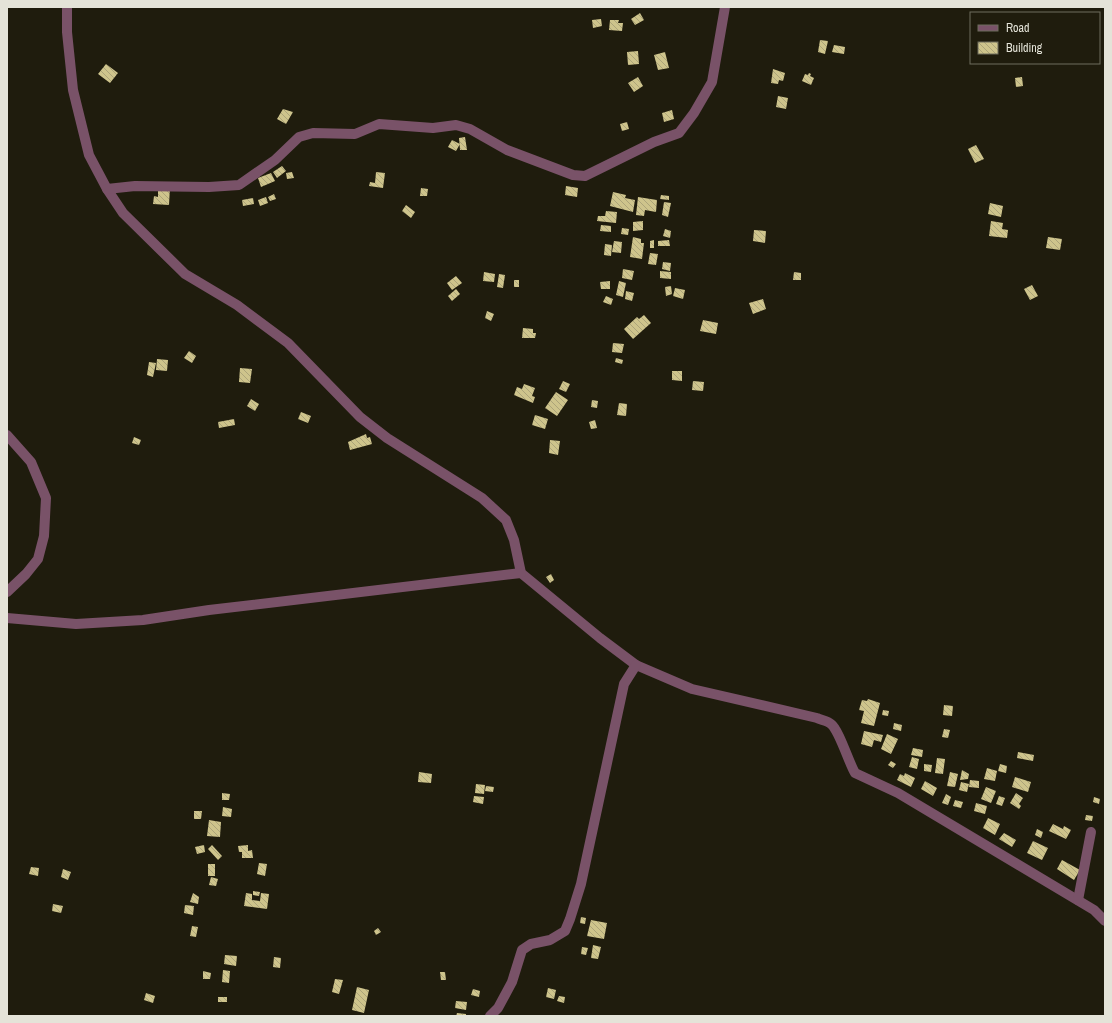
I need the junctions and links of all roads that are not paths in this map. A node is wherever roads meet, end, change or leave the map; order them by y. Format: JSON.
{"nodes":[{"id":1,"x":67,"y":7,"type":"edge"},
{"id":2,"x":725,"y":7,"type":"edge"},
{"id":3,"x":107,"y":189,"type":"junction"},
{"id":4,"x":7,"y":435,"type":"edge"},
{"id":5,"x":521,"y":572,"type":"junction"},
{"id":6,"x":7,"y":592,"type":"edge"},
{"id":7,"x":7,"y":618,"type":"edge"},
{"id":8,"x":636,"y":665,"type":"junction"},
{"id":9,"x":1091,"y":832,"type":"dead end"},
{"id":10,"x":1078,"y":900,"type":"junction"},
{"id":11,"x":1105,"y":921,"type":"edge"},
{"id":12,"x":490,"y":1016,"type":"edge"}],
"edges":[{"from":1,"to":3,"type":"street"},
{"from":2,"to":3,"type":"street"},
{"from":3,"to":5,"type":"street"},
{"from":4,"to":6,"type":"street"},
{"from":5,"to":7,"type":"street"},
{"from":5,"to":8,"type":"street"},
{"from":8,"to":10,"type":"street"},
{"from":8,"to":12,"type":"street"},
{"from":9,"to":10,"type":"street"},
{"from":10,"to":11,"type":"street"}]}
